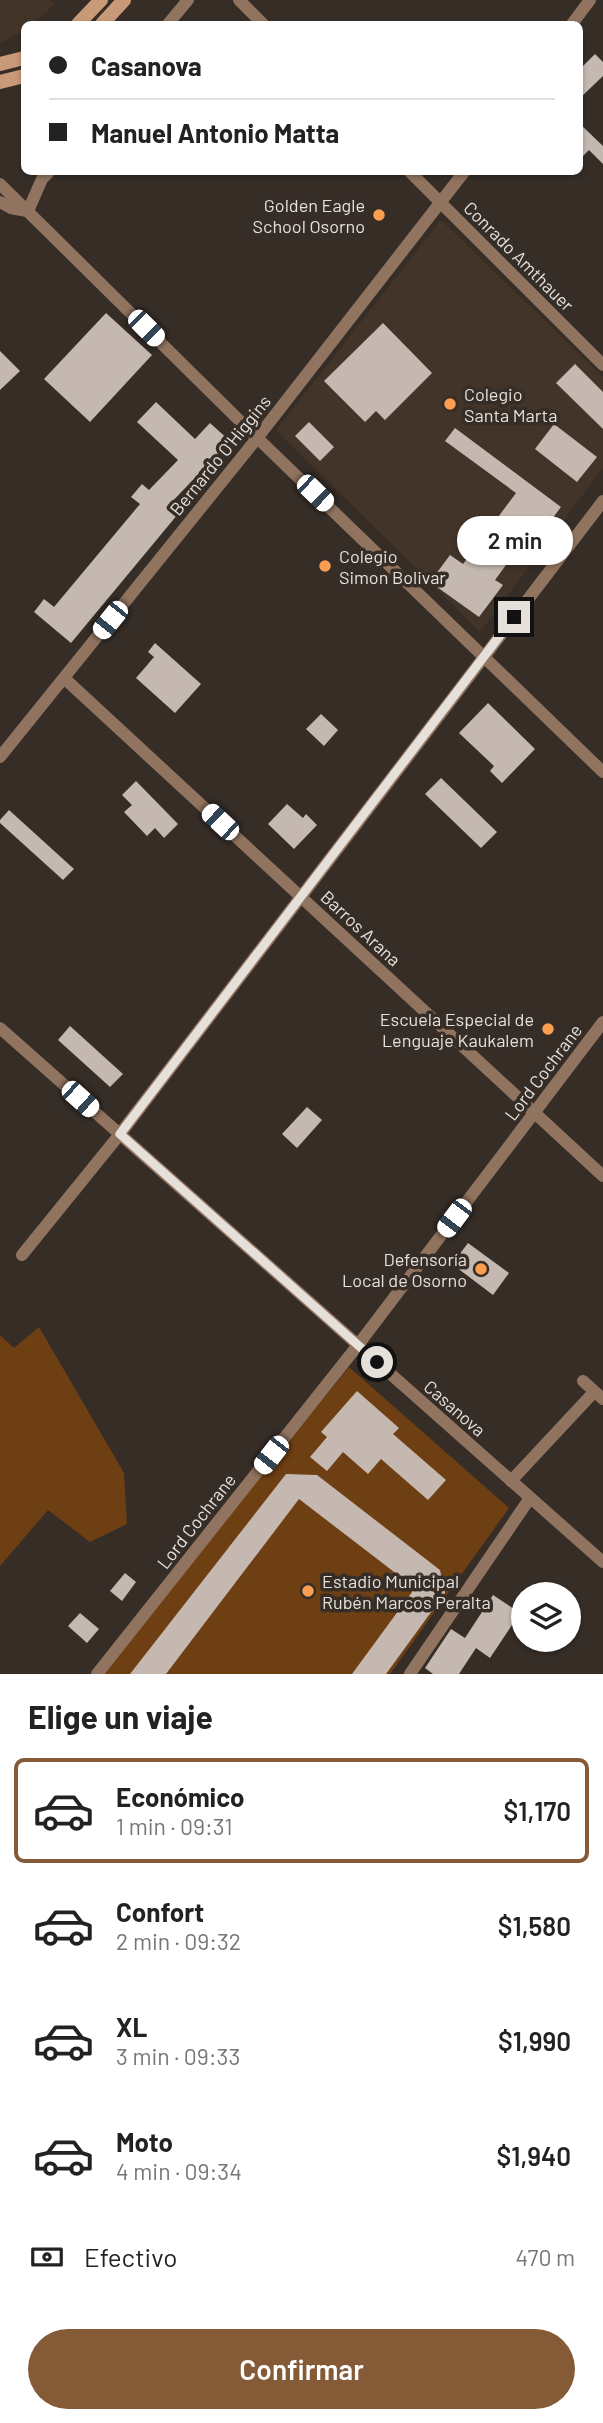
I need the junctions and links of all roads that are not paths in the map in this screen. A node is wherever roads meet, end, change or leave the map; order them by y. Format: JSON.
{"nodes":[{"id":1,"x":101,"y":0,"type":"edge"},
{"id":2,"x":124,"y":0,"type":"edge"},
{"id":3,"x":188,"y":0,"type":"edge"},
{"id":4,"x":239,"y":0,"type":"edge"},
{"id":5,"x":590,"y":0,"type":"edge"},
{"id":6,"x":81,"y":21,"type":"edge"},
{"id":7,"x":105,"y":21,"type":"edge"},
{"id":8,"x":171,"y":21,"type":"edge"},
{"id":9,"x":260,"y":21,"type":"edge"},
{"id":10,"x":574,"y":21,"type":"edge"},
{"id":11,"x":21,"y":59,"type":"edge"},
{"id":12,"x":0,"y":64,"type":"edge"},
{"id":13,"x":21,"y":77,"type":"edge"},
{"id":14,"x":0,"y":82,"type":"edge"},
{"id":15,"x":46,"y":175,"type":"edge"},
{"id":16,"x":413,"y":175,"type":"edge"},
{"id":17,"x":462,"y":175,"type":"edge"},
{"id":18,"x":0,"y":184,"type":"edge"},
{"id":19,"x":0,"y":202,"type":"edge"},
{"id":20,"x":441,"y":203,"type":"junction"},
{"id":21,"x":28,"y":211,"type":"junction"},
{"id":22,"x":603,"y":365,"type":"edge"},
{"id":23,"x":258,"y":437,"type":"junction"},
{"id":24,"x":603,"y":501,"type":"edge"},
{"id":25,"x":485,"y":655,"type":"junction"},
{"id":26,"x":64,"y":678,"type":"junction"},
{"id":27,"x":0,"y":757,"type":"edge"},
{"id":28,"x":603,"y":772,"type":"edge"},
{"id":29,"x":300,"y":897,"type":"junction"},
{"id":30,"x":603,"y":1022,"type":"edge"},
{"id":31,"x":0,"y":1028,"type":"edge"},
{"id":32,"x":534,"y":1112,"type":"junction"},
{"id":33,"x":120,"y":1134,"type":"junction"},
{"id":34,"x":603,"y":1176,"type":"edge"},
{"id":35,"x":22,"y":1255,"type":"dead end"},
{"id":36,"x":358,"y":1345,"type":"junction"},
{"id":37,"x":583,"y":1381,"type":"dead end"},
{"id":38,"x":599,"y":1396,"type":"edge"},
{"id":39,"x":511,"y":1481,"type":"junction"},
{"id":40,"x":530,"y":1498,"type":"junction"},
{"id":41,"x":603,"y":1562,"type":"edge"},
{"id":42,"x":97,"y":1674,"type":"edge"},
{"id":43,"x":410,"y":1674,"type":"edge"}],
"edges":[{"from":1,"to":6,"type":"main road"},
{"from":2,"to":7,"type":"main road"},
{"from":3,"to":8,"type":"street"},
{"from":4,"to":9,"type":"street"},
{"from":5,"to":10,"type":"street"},
{"from":11,"to":12,"type":"main road"},
{"from":13,"to":14,"type":"main road"},
{"from":15,"to":21,"type":"street"},
{"from":16,"to":20,"type":"street","name":"Conrado Amthauer"},
{"from":17,"to":20,"type":"street","name":"Bernardo O'Higgins"},
{"from":18,"to":21,"type":"street"},
{"from":19,"to":21,"type":"street"},
{"from":20,"to":22,"type":"street","name":"Conrado Amthauer"},
{"from":20,"to":23,"type":"street","name":"Bernardo O'Higgins"},
{"from":21,"to":23,"type":"street"},
{"from":23,"to":25,"type":"street"},
{"from":23,"to":26,"type":"street","name":"Bernardo O'Higgins"},
{"from":24,"to":25,"type":"street"},
{"from":25,"to":28,"type":"street"},
{"from":25,"to":29,"type":"street"},
{"from":26,"to":27,"type":"street","name":"Bernardo O'Higgins"},
{"from":26,"to":29,"type":"street","name":"Barros Arana"},
{"from":29,"to":32,"type":"street","name":"Barros Arana"},
{"from":29,"to":33,"type":"street"},
{"from":30,"to":32,"type":"street","name":"Lord Cochrane"},
{"from":31,"to":33,"type":"street","name":"Casanova"},
{"from":32,"to":34,"type":"street","name":"Barros Arana"},
{"from":32,"to":36,"type":"street","name":"Lord Cochrane"},
{"from":33,"to":35,"type":"street"},
{"from":33,"to":36,"type":"street","name":"Casanova"},
{"from":36,"to":39,"type":"street","name":"Casanova"},
{"from":36,"to":42,"type":"street","name":"Lord Cochrane"},
{"from":37,"to":38,"type":"street"},
{"from":38,"to":39,"type":"street"},
{"from":39,"to":40,"type":"street","name":"Casanova"},
{"from":40,"to":41,"type":"street","name":"Casanova"},
{"from":40,"to":43,"type":"street"}]}
